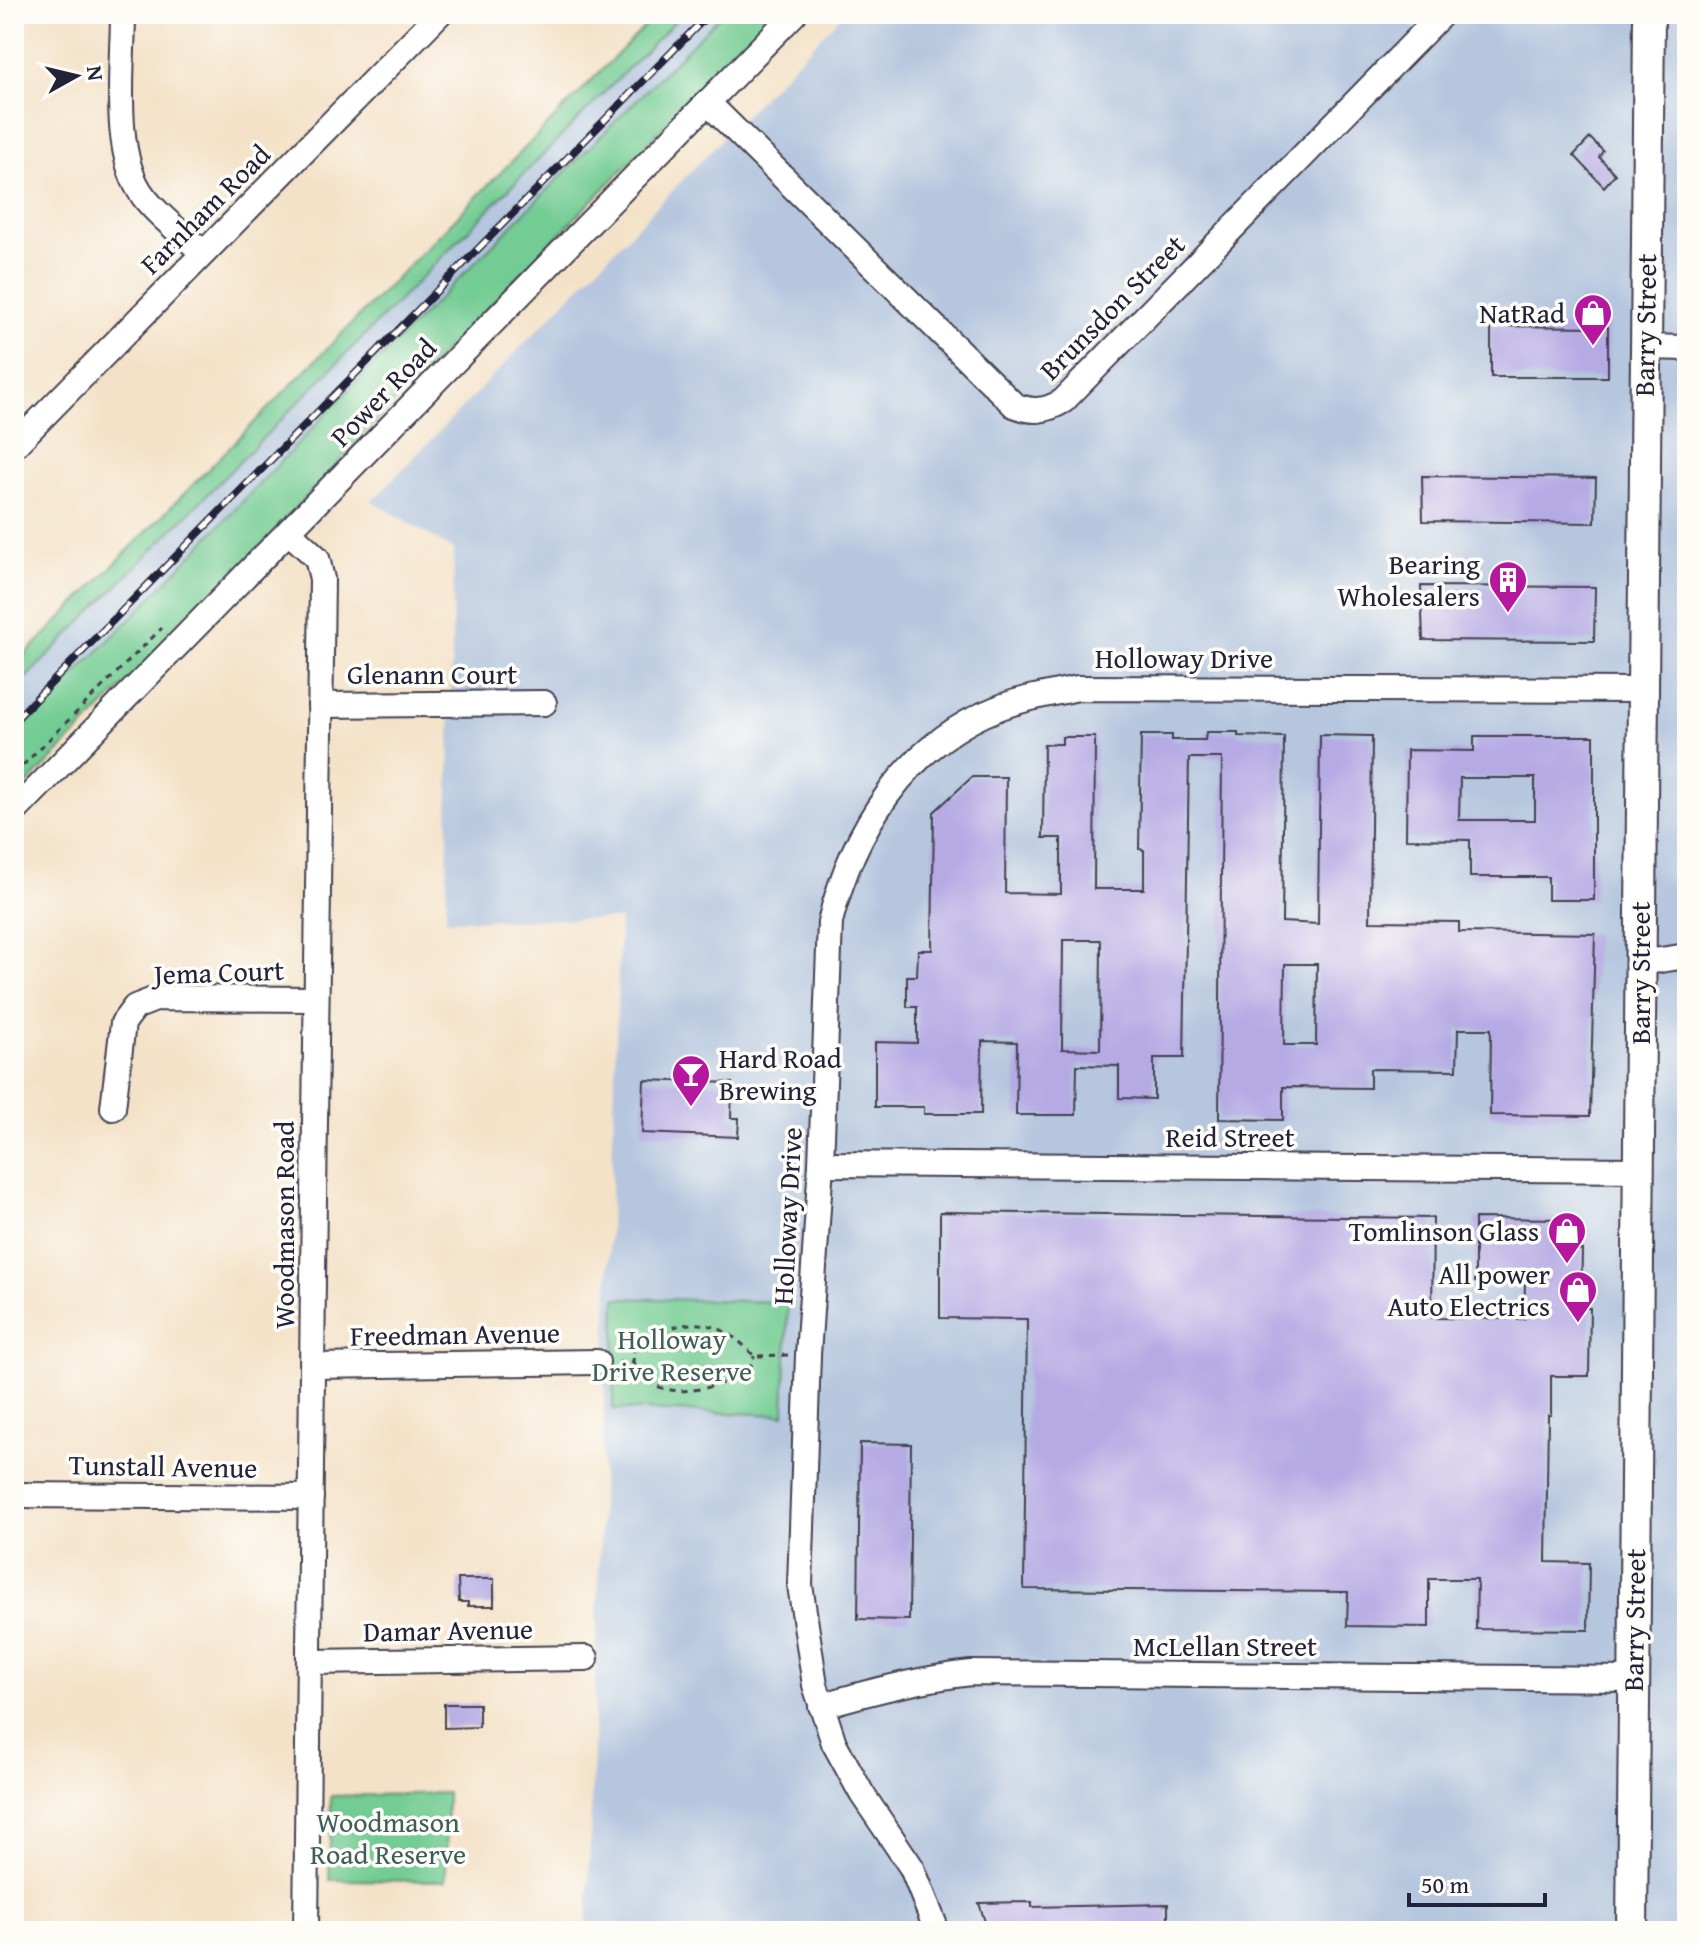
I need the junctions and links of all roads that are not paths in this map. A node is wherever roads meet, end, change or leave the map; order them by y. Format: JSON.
{"nodes":[{"id":1,"x":123,"y":14,"type":"edge"},
{"id":2,"x":439,"y":14,"type":"edge"},
{"id":3,"x":794,"y":14,"type":"edge"},
{"id":4,"x":1442,"y":14,"type":"edge"},
{"id":5,"x":1649,"y":14,"type":"edge"},
{"id":6,"x":707,"y":102,"type":"junction"},
{"id":7,"x":203,"y":253,"type":"junction"},
{"id":8,"x":1645,"y":347,"type":"junction"},
{"id":9,"x":1687,"y":348,"type":"edge"},
{"id":10,"x":14,"y":446,"type":"edge"},
{"id":11,"x":289,"y":532,"type":"junction"},
{"id":12,"x":1642,"y":690,"type":"junction"},
{"id":13,"x":544,"y":703,"type":"dead end"},
{"id":14,"x":320,"y":705,"type":"junction"},
{"id":15,"x":14,"y":812,"type":"edge"},
{"id":16,"x":1687,"y":956,"type":"edge"},
{"id":17,"x":1640,"y":963,"type":"junction"},
{"id":18,"x":314,"y":999,"type":"junction"},
{"id":19,"x":113,"y":1108,"type":"dead end"},
{"id":20,"x":821,"y":1164,"type":"junction"},
{"id":21,"x":1639,"y":1170,"type":"junction"},
{"id":22,"x":597,"y":1362,"type":"road end"},
{"id":23,"x":313,"y":1366,"type":"junction"},
{"id":24,"x":14,"y":1495,"type":"edge"},
{"id":25,"x":311,"y":1497,"type":"junction"},
{"id":26,"x":586,"y":1658,"type":"dead end"},
{"id":27,"x":310,"y":1662,"type":"junction"},
{"id":28,"x":1633,"y":1679,"type":"junction"},
{"id":29,"x":821,"y":1706,"type":"junction"},
{"id":30,"x":306,"y":1931,"type":"edge"},
{"id":31,"x":937,"y":1931,"type":"edge"},
{"id":32,"x":1632,"y":1931,"type":"edge"}],
"edges":[{"from":1,"to":7,"type":"street"},
{"from":2,"to":7,"type":"street","name":"Farnham Road"},
{"from":3,"to":6,"type":"street","name":"Power Road"},
{"from":4,"to":6,"type":"street","name":"Brunsdon Street"},
{"from":5,"to":8,"type":"main road","name":"Barry Street"},
{"from":6,"to":11,"type":"street","name":"Power Road"},
{"from":7,"to":10,"type":"street","name":"Farnham Road"},
{"from":8,"to":9,"type":"street"},
{"from":8,"to":12,"type":"main road","name":"Barry Street"},
{"from":11,"to":14,"type":"street","name":"Woodmason Road"},
{"from":11,"to":15,"type":"street","name":"Power Road"},
{"from":12,"to":17,"type":"main road","name":"Barry Street"},
{"from":12,"to":20,"type":"street","name":"Holloway Drive"},
{"from":13,"to":14,"type":"street","name":"Glenann Court"},
{"from":14,"to":18,"type":"street","name":"Woodmason Road"},
{"from":16,"to":17,"type":"street"},
{"from":17,"to":21,"type":"main road","name":"Barry Street"},
{"from":18,"to":19,"type":"street","name":"Jema Court"},
{"from":18,"to":23,"type":"street","name":"Woodmason Road"},
{"from":20,"to":21,"type":"street","name":"Reid Street"},
{"from":20,"to":29,"type":"street","name":"Holloway Drive"},
{"from":21,"to":28,"type":"main road","name":"Barry Street"},
{"from":22,"to":23,"type":"street","name":"Freedman Avenue"},
{"from":23,"to":25,"type":"street","name":"Woodmason Road"},
{"from":24,"to":25,"type":"street","name":"Tunstall Avenue"},
{"from":25,"to":27,"type":"street","name":"Woodmason Road"},
{"from":26,"to":27,"type":"street","name":"Damar Avenue"},
{"from":27,"to":30,"type":"street","name":"Woodmason Road"},
{"from":28,"to":29,"type":"street","name":"McLellan Street"},
{"from":28,"to":32,"type":"main road","name":"Barry Street"},
{"from":29,"to":31,"type":"street","name":"Holloway Drive"}]}
